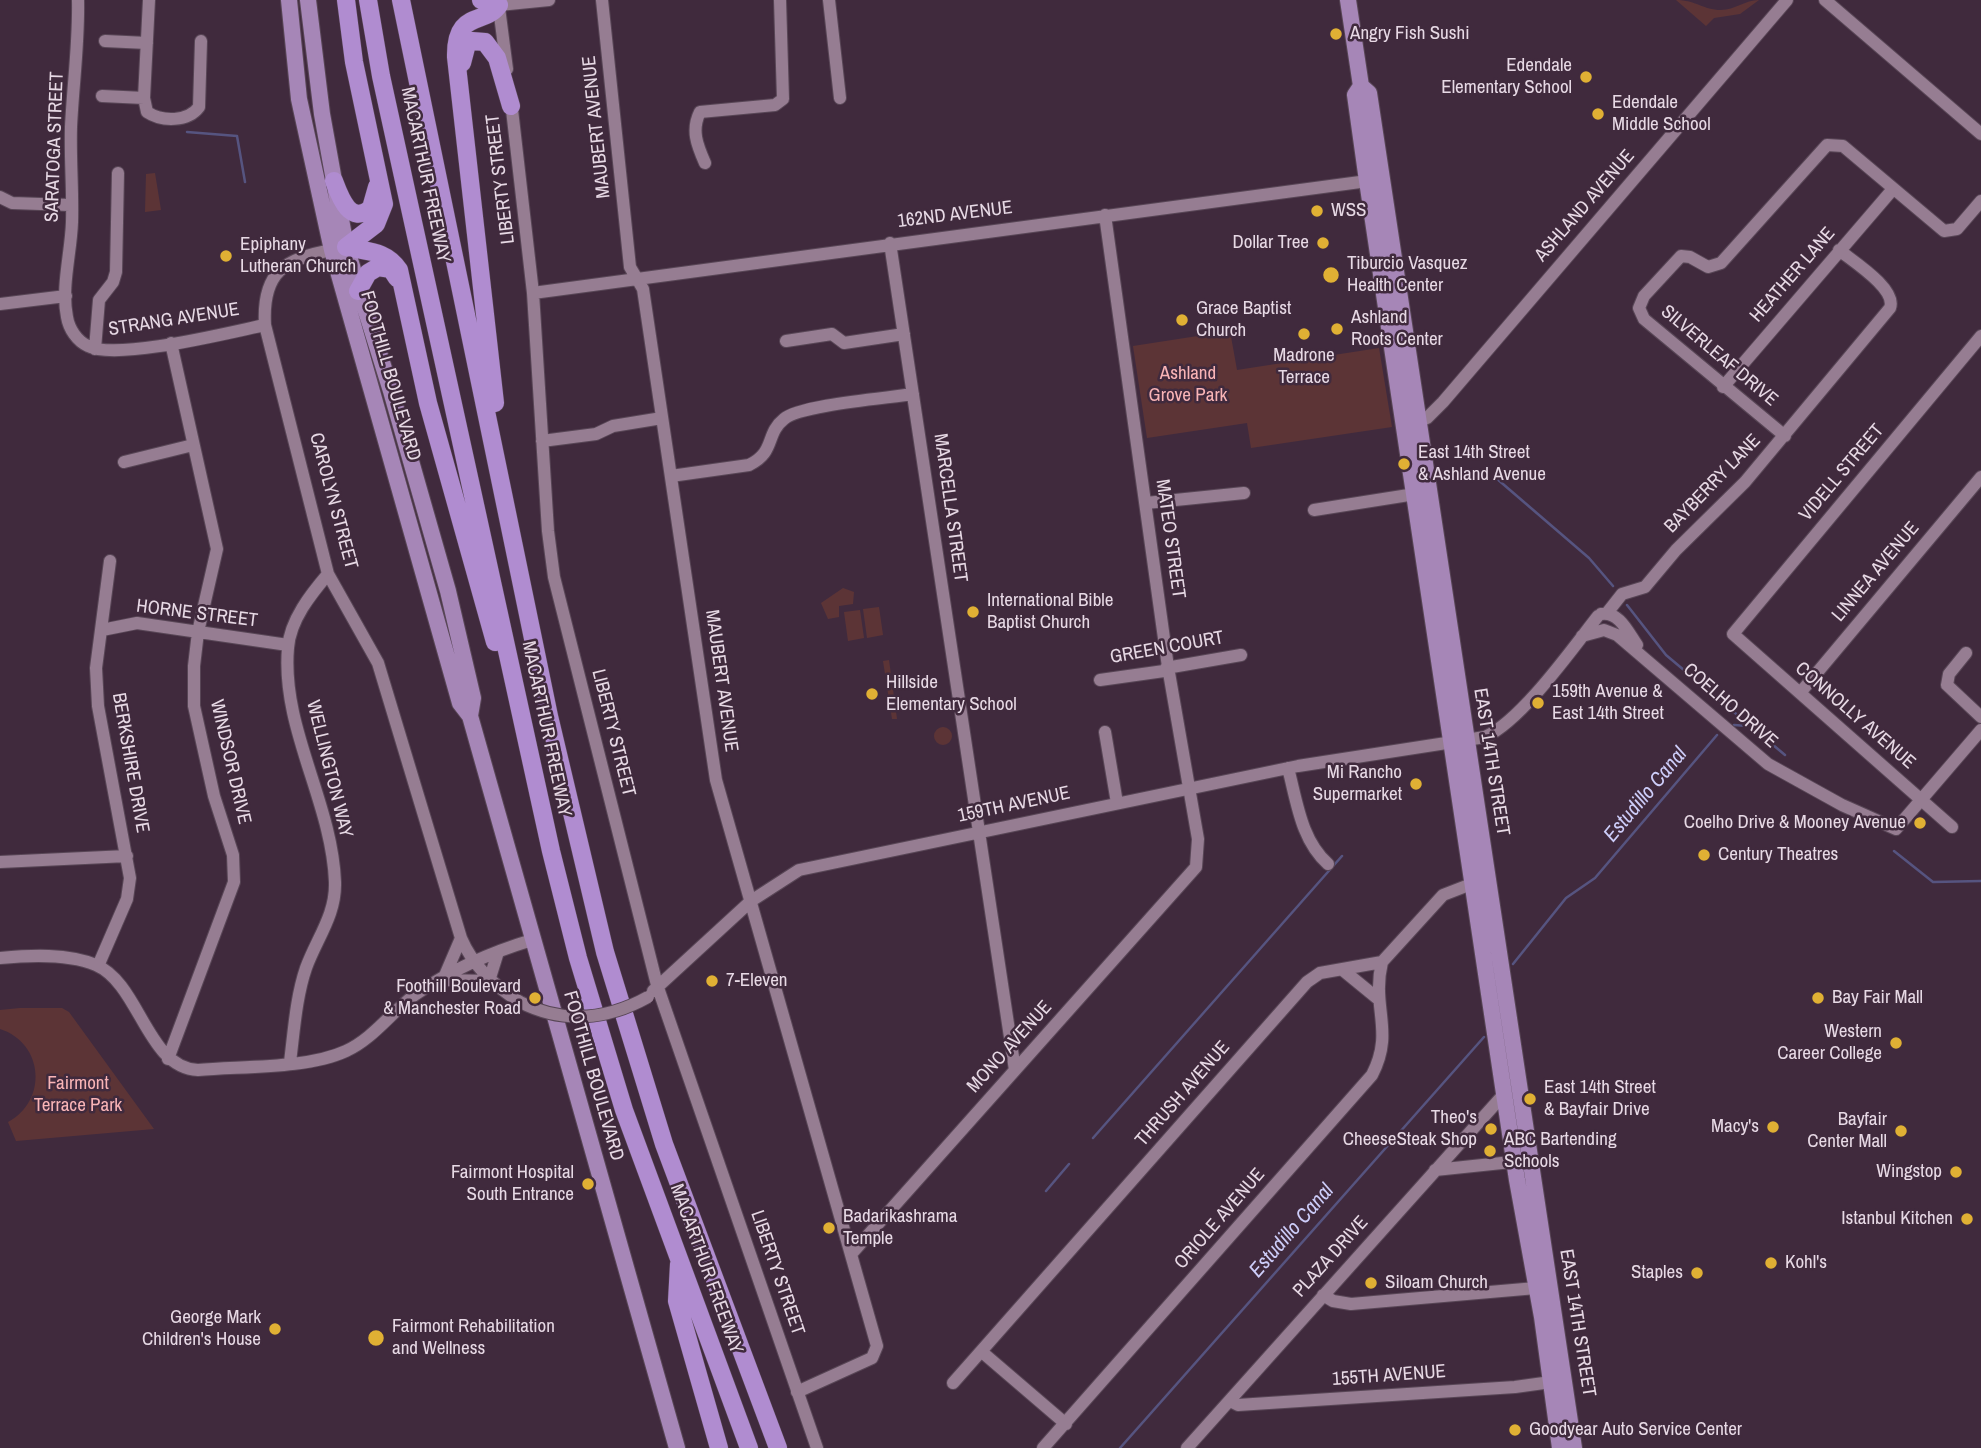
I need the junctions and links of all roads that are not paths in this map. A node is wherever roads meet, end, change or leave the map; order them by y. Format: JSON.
{"nodes":[{"id":1,"x":78,"y":0,"type":"edge"},
{"id":2,"x":149,"y":0,"type":"edge"},
{"id":3,"x":289,"y":0,"type":"edge"},
{"id":4,"x":308,"y":0,"type":"edge"},
{"id":5,"x":346,"y":0,"type":"edge"},
{"id":6,"x":368,"y":0,"type":"edge"},
{"id":7,"x":401,"y":0,"type":"edge"},
{"id":8,"x":481,"y":0,"type":"edge"},
{"id":9,"x":549,"y":0,"type":"edge"},
{"id":10,"x":602,"y":0,"type":"edge"},
{"id":11,"x":780,"y":0,"type":"edge"},
{"id":12,"x":829,"y":0,"type":"edge"},
{"id":13,"x":1348,"y":0,"type":"edge"},
{"id":14,"x":1787,"y":0,"type":"edge"},
{"id":15,"x":1825,"y":0,"type":"edge"},
{"id":16,"x":498,"y":3,"type":"edge"},
{"id":17,"x":291,"y":24,"type":"junction"},
{"id":18,"x":310,"y":24,"type":"junction"},
{"id":19,"x":105,"y":41,"type":"dead end"},
{"id":20,"x":201,"y":41,"type":"dead end"},
{"id":21,"x":147,"y":43,"type":"junction"},
{"id":22,"x":102,"y":96,"type":"dead end"},
{"id":23,"x":144,"y":98,"type":"junction"},
{"id":24,"x":840,"y":98,"type":"dead end"},
{"id":25,"x":461,"y":106,"type":"junction"},
{"id":26,"x":511,"y":106,"type":"junction"},
{"id":27,"x":1981,"y":134,"type":"edge"},
{"id":28,"x":372,"y":152,"type":"junction"},
{"id":29,"x":705,"y":163,"type":"dead end"},
{"id":30,"x":118,"y":173,"type":"dead end"},
{"id":31,"x":1375,"y":179,"type":"junction"},
{"id":32,"x":334,"y":181,"type":"junction"},
{"id":33,"x":1893,"y":189,"type":"junction"},
{"id":34,"x":0,"y":197,"type":"edge"},
{"id":35,"x":1981,"y":201,"type":"edge"},
{"id":36,"x":70,"y":205,"type":"junction"},
{"id":37,"x":1105,"y":215,"type":"junction"},
{"id":38,"x":890,"y":243,"type":"junction"},
{"id":39,"x":339,"y":249,"type":"junction"},
{"id":40,"x":1839,"y":250,"type":"junction"},
{"id":41,"x":638,"y":278,"type":"junction"},
{"id":42,"x":358,"y":291,"type":"junction"},
{"id":43,"x":533,"y":293,"type":"junction"},
{"id":44,"x":66,"y":296,"type":"junction"},
{"id":45,"x":406,"y":301,"type":"junction"},
{"id":46,"x":0,"y":304,"type":"edge"},
{"id":47,"x":265,"y":325,"type":"junction"},
{"id":48,"x":904,"y":334,"type":"junction"},
{"id":49,"x":1981,"y":336,"type":"edge"},
{"id":50,"x":786,"y":341,"type":"dead end"},
{"id":51,"x":172,"y":343,"type":"junction"},
{"id":52,"x":95,"y":349,"type":"junction"},
{"id":53,"x":1723,"y":387,"type":"junction"},
{"id":54,"x":913,"y":394,"type":"junction"},
{"id":55,"x":662,"y":418,"type":"junction"},
{"id":56,"x":1412,"y":424,"type":"junction"},
{"id":57,"x":491,"y":433,"type":"junction"},
{"id":58,"x":1785,"y":436,"type":"junction"},
{"id":59,"x":542,"y":441,"type":"junction"},
{"id":60,"x":193,"y":445,"type":"junction"},
{"id":61,"x":124,"y":462,"type":"dead end"},
{"id":62,"x":671,"y":476,"type":"junction"},
{"id":63,"x":1981,"y":477,"type":"edge"},
{"id":64,"x":1244,"y":493,"type":"dead end"},
{"id":65,"x":1415,"y":494,"type":"junction"},
{"id":66,"x":1146,"y":503,"type":"junction"},
{"id":67,"x":1314,"y":510,"type":"dead end"},
{"id":68,"x":110,"y":561,"type":"dead end"},
{"id":69,"x":328,"y":574,"type":"junction"},
{"id":70,"x":1644,"y":587,"type":"joint"},
{"id":71,"x":1605,"y":614,"type":"junction"},
{"id":72,"x":102,"y":630,"type":"junction"},
{"id":73,"x":1605,"y":631,"type":"junction"},
{"id":74,"x":198,"y":632,"type":"junction"},
{"id":75,"x":1732,"y":634,"type":"joint"},
{"id":76,"x":1582,"y":636,"type":"junction"},
{"id":77,"x":288,"y":645,"type":"junction"},
{"id":78,"x":1966,"y":653,"type":"dead end"},
{"id":79,"x":1241,"y":655,"type":"dead end"},
{"id":80,"x":1650,"y":662,"type":"junction"},
{"id":81,"x":1168,"y":667,"type":"junction"},
{"id":82,"x":1100,"y":680,"type":"dead end"},
{"id":83,"x":1800,"y":693,"type":"junction"},
{"id":84,"x":470,"y":716,"type":"junction"},
{"id":85,"x":1981,"y":717,"type":"edge"},
{"id":86,"x":522,"y":722,"type":"junction"},
{"id":87,"x":1981,"y":730,"type":"edge"},
{"id":88,"x":1105,"y":732,"type":"dead end"},
{"id":89,"x":1460,"y":742,"type":"junction"},
{"id":90,"x":1288,"y":768,"type":"junction"},
{"id":91,"x":1189,"y":788,"type":"junction"},
{"id":92,"x":1922,"y":800,"type":"junction"},
{"id":93,"x":1117,"y":803,"type":"junction"},
{"id":94,"x":1952,"y":827,"type":"dead end"},
{"id":95,"x":979,"y":832,"type":"junction"},
{"id":96,"x":127,"y":856,"type":"junction"},
{"id":97,"x":0,"y":862,"type":"edge"},
{"id":98,"x":1328,"y":864,"type":"dead end"},
{"id":99,"x":1196,"y":867,"type":"joint"},
{"id":100,"x":1474,"y":883,"type":"junction"},
{"id":101,"x":751,"y":901,"type":"junction"},
{"id":102,"x":461,"y":938,"type":"junction"},
{"id":103,"x":532,"y":940,"type":"junction"},
{"id":104,"x":498,"y":952,"type":"junction"},
{"id":105,"x":0,"y":958,"type":"edge"},
{"id":106,"x":476,"y":962,"type":"junction"},
{"id":107,"x":1382,"y":962,"type":"junction"},
{"id":108,"x":98,"y":966,"type":"junction"},
{"id":109,"x":1344,"y":971,"type":"junction"},
{"id":110,"x":443,"y":980,"type":"junction"},
{"id":111,"x":489,"y":981,"type":"junction"},
{"id":112,"x":657,"y":985,"type":"junction"},
{"id":113,"x":1377,"y":998,"type":"junction"},
{"id":114,"x":168,"y":1059,"type":"junction"},
{"id":115,"x":290,"y":1062,"type":"junction"},
{"id":116,"x":1015,"y":1070,"type":"junction"},
{"id":117,"x":1504,"y":1093,"type":"junction"},
{"id":118,"x":1526,"y":1164,"type":"junction"},
{"id":119,"x":1435,"y":1170,"type":"junction"},
{"id":120,"x":853,"y":1252,"type":"junction"},
{"id":121,"x":680,"y":1257,"type":"junction"},
{"id":122,"x":1536,"y":1288,"type":"junction"},
{"id":123,"x":1323,"y":1294,"type":"junction"},
{"id":124,"x":982,"y":1352,"type":"junction"},
{"id":125,"x":1551,"y":1382,"type":"junction"},
{"id":126,"x":953,"y":1383,"type":"dead end"},
{"id":127,"x":756,"y":1389,"type":"junction"},
{"id":128,"x":797,"y":1392,"type":"junction"},
{"id":129,"x":1230,"y":1401,"type":"junction"},
{"id":130,"x":1066,"y":1424,"type":"junction"},
{"id":131,"x":677,"y":1448,"type":"edge"},
{"id":132,"x":719,"y":1448,"type":"edge"},
{"id":133,"x":749,"y":1448,"type":"edge"},
{"id":134,"x":778,"y":1448,"type":"edge"},
{"id":135,"x":788,"y":1448,"type":"edge"},
{"id":136,"x":817,"y":1448,"type":"edge"},
{"id":137,"x":1043,"y":1448,"type":"edge"},
{"id":138,"x":1187,"y":1448,"type":"edge"},
{"id":139,"x":1560,"y":1448,"type":"edge"},
{"id":140,"x":1574,"y":1448,"type":"edge"}],
"edges":[{"from":1,"to":36,"type":"street","name":"SARATOGA STREET"},
{"from":2,"to":21,"type":"street"},
{"from":3,"to":17,"type":"main road","name":"FOOTHILL BOULEVARD"},
{"from":4,"to":18,"type":"main road","name":"FOOTHILL BOULEVARD"},
{"from":5,"to":28,"type":"highway"},
{"from":6,"to":86,"type":"highway","name":"MACARTHUR FREEWAY"},
{"from":7,"to":57,"type":"highway","name":"MACARTHUR FREEWAY"},
{"from":8,"to":16,"type":"highway"},
{"from":9,"to":16,"type":"street"},
{"from":10,"to":41,"type":"street","name":"MAUBERT AVENUE"},
{"from":11,"to":29,"type":"street"},
{"from":12,"to":24,"type":"street"},
{"from":13,"to":31,"type":"main road","name":"EAST 14TH STREET"},
{"from":14,"to":56,"type":"street","name":"ASHLAND AVENUE"},
{"from":15,"to":27,"type":"street"},
{"from":16,"to":25,"type":"highway"},
{"from":16,"to":26,"type":"street","name":"LIBERTY STREET"},
{"from":17,"to":18,"type":"main road"},
{"from":17,"to":39,"type":"main road","name":"FOOTHILL BOULEVARD"},
{"from":18,"to":32,"type":"main road","name":"FOOTHILL BOULEVARD"},
{"from":19,"to":21,"type":"street"},
{"from":20,"to":23,"type":"street"},
{"from":21,"to":23,"type":"street"},
{"from":22,"to":23,"type":"street"},
{"from":25,"to":26,"type":"highway"},
{"from":25,"to":57,"type":"highway"},
{"from":26,"to":43,"type":"street","name":"LIBERTY STREET"},
{"from":28,"to":32,"type":"highway"},
{"from":28,"to":39,"type":"highway"},
{"from":30,"to":52,"type":"street"},
{"from":31,"to":37,"type":"street","name":"162ND AVENUE"},
{"from":31,"to":56,"type":"main road","name":"EAST 14TH STREET"},
{"from":32,"to":39,"type":"main road","name":"FOOTHILL BOULEVARD"},
{"from":33,"to":35,"type":"street","name":"SILVERLEAF DRIVE"},
{"from":33,"to":40,"type":"street","name":"HEATHER LANE"},
{"from":33,"to":53,"type":"street","name":"SILVERLEAF DRIVE"},
{"from":34,"to":36,"type":"street"},
{"from":36,"to":44,"type":"street","name":"SARATOGA STREET"},
{"from":37,"to":38,"type":"street","name":"162ND AVENUE"},
{"from":37,"to":66,"type":"street","name":"MATEO STREET"},
{"from":38,"to":41,"type":"street","name":"162ND AVENUE"},
{"from":38,"to":48,"type":"street","name":"MARCELLA STREET"},
{"from":39,"to":42,"type":"main road","name":"FOOTHILL BOULEVARD"},
{"from":39,"to":45,"type":"highway"},
{"from":39,"to":47,"type":"street","name":"CAROLYN STREET"},
{"from":39,"to":84,"type":"main road","name":"FOOTHILL BOULEVARD"},
{"from":40,"to":53,"type":"street","name":"HEATHER LANE"},
{"from":40,"to":58,"type":"street","name":"BAYBERRY LANE"},
{"from":41,"to":43,"type":"street","name":"162ND AVENUE"},
{"from":41,"to":55,"type":"street","name":"MAUBERT AVENUE"},
{"from":42,"to":45,"type":"highway"},
{"from":42,"to":84,"type":"main road","name":"FOOTHILL BOULEVARD"},
{"from":43,"to":59,"type":"street","name":"LIBERTY STREET"},
{"from":44,"to":46,"type":"street"},
{"from":44,"to":52,"type":"street","name":"STRANG AVENUE"},
{"from":45,"to":86,"type":"highway"},
{"from":47,"to":51,"type":"street","name":"STRANG AVENUE"},
{"from":47,"to":69,"type":"street","name":"CAROLYN STREET"},
{"from":48,"to":50,"type":"street"},
{"from":48,"to":54,"type":"street","name":"MARCELLA STREET"},
{"from":49,"to":75,"type":"street","name":"VIDELL STREET"},
{"from":51,"to":52,"type":"street","name":"STRANG AVENUE"},
{"from":51,"to":60,"type":"street","name":"WINDSOR DRIVE"},
{"from":53,"to":58,"type":"street","name":"SILVERLEAF DRIVE"},
{"from":54,"to":62,"type":"street"},
{"from":54,"to":95,"type":"street","name":"MARCELLA STREET"},
{"from":55,"to":59,"type":"street"},
{"from":55,"to":62,"type":"street","name":"MAUBERT AVENUE"},
{"from":56,"to":65,"type":"main road","name":"EAST 14TH STREET"},
{"from":56,"to":89,"type":"main road","name":"EAST 14TH STREET"},
{"from":57,"to":127,"type":"highway","name":"MACARTHUR FREEWAY"},
{"from":58,"to":70,"type":"street","name":"BAYBERRY LANE"},
{"from":59,"to":112,"type":"street","name":"LIBERTY STREET"},
{"from":60,"to":61,"type":"street"},
{"from":60,"to":74,"type":"street","name":"WINDSOR DRIVE"},
{"from":62,"to":101,"type":"street","name":"MAUBERT AVENUE"},
{"from":63,"to":83,"type":"street","name":"LINNEA AVENUE"},
{"from":64,"to":66,"type":"street"},
{"from":65,"to":67,"type":"street"},
{"from":65,"to":89,"type":"main road","name":"EAST 14TH STREET"},
{"from":66,"to":81,"type":"street","name":"MATEO STREET"},
{"from":68,"to":72,"type":"street","name":"BERKSHIRE DRIVE"},
{"from":69,"to":77,"type":"street","name":"WELLINGTON WAY"},
{"from":69,"to":102,"type":"street","name":"CAROLYN STREET"},
{"from":70,"to":71,"type":"street","name":"159TH AVENUE"},
{"from":71,"to":73,"type":"street"},
{"from":71,"to":76,"type":"street","name":"159TH AVENUE"},
{"from":71,"to":80,"type":"street","name":"COELHO DRIVE"},
{"from":72,"to":74,"type":"street","name":"HORNE STREET"},
{"from":72,"to":96,"type":"street","name":"BERKSHIRE DRIVE"},
{"from":73,"to":76,"type":"street"},
{"from":73,"to":80,"type":"street","name":"COELHO DRIVE"},
{"from":74,"to":77,"type":"street","name":"HORNE STREET"},
{"from":74,"to":114,"type":"street","name":"WINDSOR DRIVE"},
{"from":75,"to":83,"type":"street","name":"CONNOLLY AVENUE"},
{"from":76,"to":89,"type":"street","name":"159TH AVENUE"},
{"from":77,"to":115,"type":"street","name":"WELLINGTON WAY"},
{"from":78,"to":85,"type":"street"},
{"from":79,"to":81,"type":"street","name":"GREEN COURT"},
{"from":80,"to":92,"type":"street","name":"COELHO DRIVE"},
{"from":81,"to":82,"type":"street","name":"GREEN COURT"},
{"from":81,"to":91,"type":"street","name":"MATEO STREET"},
{"from":83,"to":92,"type":"street","name":"CONNOLLY AVENUE"},
{"from":84,"to":103,"type":"main road","name":"FOOTHILL BOULEVARD"},
{"from":86,"to":121,"type":"highway","name":"MACARTHUR FREEWAY"},
{"from":87,"to":92,"type":"street"},
{"from":88,"to":93,"type":"street"},
{"from":89,"to":90,"type":"street","name":"159TH AVENUE"},
{"from":89,"to":100,"type":"main road","name":"EAST 14TH STREET"},
{"from":89,"to":118,"type":"main road","name":"EAST 14TH STREET"},
{"from":90,"to":91,"type":"street","name":"159TH AVENUE"},
{"from":90,"to":98,"type":"street"},
{"from":91,"to":93,"type":"street","name":"159TH AVENUE"},
{"from":91,"to":99,"type":"street","name":"MATEO STREET"},
{"from":92,"to":94,"type":"street","name":"CONNOLLY AVENUE"},
{"from":93,"to":95,"type":"street","name":"159TH AVENUE"},
{"from":95,"to":101,"type":"street","name":"159TH AVENUE"},
{"from":95,"to":116,"type":"street","name":"MARCELLA STREET"},
{"from":96,"to":97,"type":"street"},
{"from":96,"to":108,"type":"street","name":"BERKSHIRE DRIVE"},
{"from":99,"to":116,"type":"street","name":"MONO AVENUE"},
{"from":100,"to":107,"type":"street"},
{"from":100,"to":117,"type":"main road","name":"EAST 14TH STREET"},
{"from":101,"to":112,"type":"street","name":"159TH AVENUE"},
{"from":101,"to":120,"type":"street","name":"MAUBERT AVENUE"},
{"from":102,"to":106,"type":"street","name":"CAROLYN STREET"},
{"from":102,"to":110,"type":"street"},
{"from":103,"to":104,"type":"street"},
{"from":103,"to":131,"type":"main road","name":"FOOTHILL BOULEVARD"},
{"from":104,"to":106,"type":"street"},
{"from":104,"to":111,"type":"street"},
{"from":105,"to":108,"type":"street"},
{"from":106,"to":110,"type":"street"},
{"from":106,"to":111,"type":"street","name":"159TH AVENUE"},
{"from":107,"to":109,"type":"street","name":"THRUSH AVENUE"},
{"from":107,"to":113,"type":"street","name":"ORIOLE AVENUE"},
{"from":108,"to":114,"type":"street"},
{"from":109,"to":113,"type":"street"},
{"from":109,"to":124,"type":"street","name":"THRUSH AVENUE"},
{"from":110,"to":111,"type":"street"},
{"from":110,"to":115,"type":"street"},
{"from":111,"to":112,"type":"street","name":"159TH AVENUE","bridge":true},
{"from":112,"to":128,"type":"street","name":"LIBERTY STREET"},
{"from":113,"to":130,"type":"street","name":"ORIOLE AVENUE"},
{"from":114,"to":115,"type":"street"},
{"from":116,"to":120,"type":"street","name":"MONO AVENUE"},
{"from":117,"to":118,"type":"main road","name":"EAST 14TH STREET"},
{"from":117,"to":119,"type":"street","name":"PLAZA DRIVE"},
{"from":118,"to":119,"type":"street"},
{"from":118,"to":122,"type":"main road","name":"EAST 14TH STREET"},
{"from":118,"to":140,"type":"main road","name":"EAST 14TH STREET"},
{"from":119,"to":123,"type":"street","name":"PLAZA DRIVE"},
{"from":120,"to":128,"type":"street","name":"MAUBERT AVENUE"},
{"from":121,"to":132,"type":"highway"},
{"from":121,"to":133,"type":"highway","name":"MACARTHUR FREEWAY"},
{"from":122,"to":123,"type":"street"},
{"from":122,"to":125,"type":"main road","name":"EAST 14TH STREET"},
{"from":123,"to":129,"type":"street","name":"PLAZA DRIVE"},
{"from":124,"to":126,"type":"street","name":"THRUSH AVENUE"},
{"from":124,"to":130,"type":"street"},
{"from":125,"to":129,"type":"street","name":"155TH AVENUE"},
{"from":125,"to":139,"type":"main road","name":"EAST 14TH STREET"},
{"from":127,"to":134,"type":"highway","name":"MACARTHUR FREEWAY"},
{"from":127,"to":135,"type":"highway"},
{"from":128,"to":136,"type":"street","name":"LIBERTY STREET"},
{"from":129,"to":138,"type":"street","name":"PLAZA DRIVE"},
{"from":130,"to":137,"type":"street","name":"ORIOLE AVENUE"}]}
